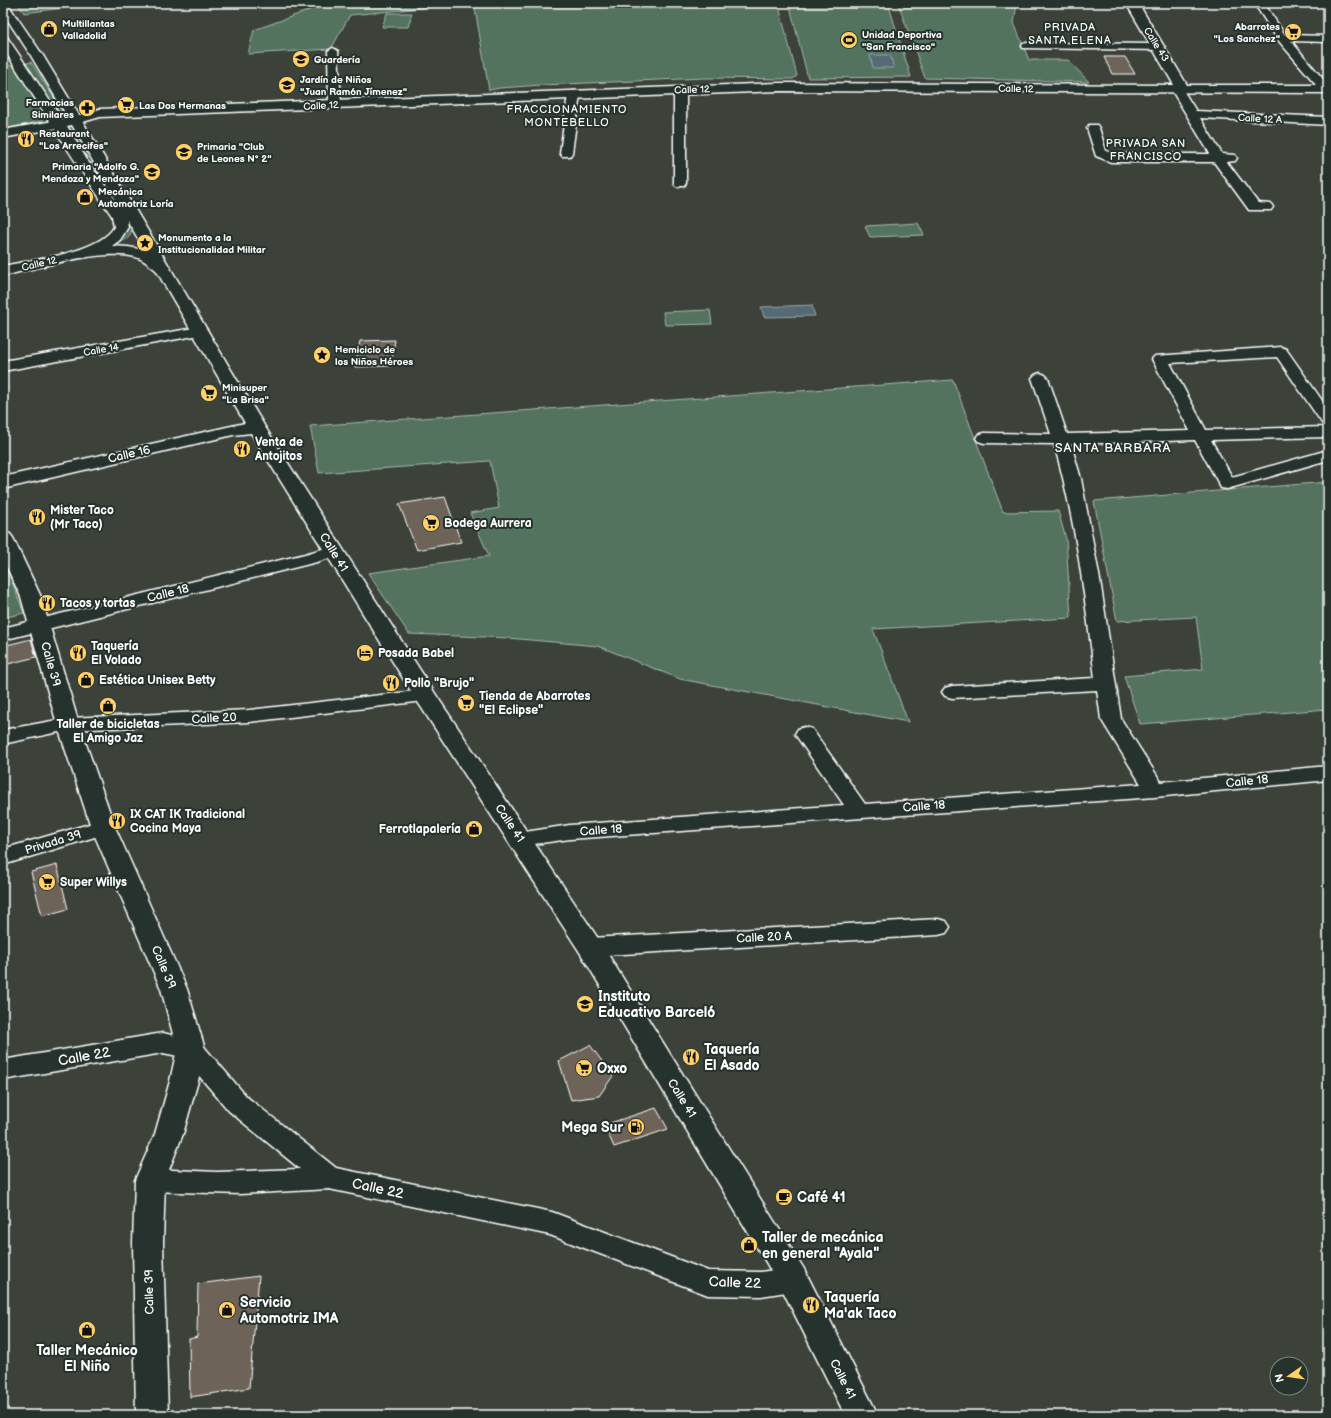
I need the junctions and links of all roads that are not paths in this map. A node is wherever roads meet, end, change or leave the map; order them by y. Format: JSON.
{"nodes":[{"id":1,"x":1132,"y":3,"type":"edge"},
{"id":2,"x":1259,"y":3,"type":"edge"},
{"id":3,"x":3,"y":5,"type":"edge"},
{"id":4,"x":1282,"y":38,"type":"junction"},
{"id":5,"x":1328,"y":39,"type":"edge"},
{"id":6,"x":3,"y":40,"type":"edge"},
{"id":7,"x":1027,"y":46,"type":"dead end"},
{"id":8,"x":1160,"y":48,"type":"junction"},
{"id":9,"x":333,"y":51,"type":"dead end"},
{"id":10,"x":36,"y":54,"type":"junction"},
{"id":11,"x":14,"y":57,"type":"junction"},
{"id":12,"x":1181,"y":88,"type":"junction"},
{"id":13,"x":1325,"y":89,"type":"edge"},
{"id":14,"x":680,"y":90,"type":"junction"},
{"id":15,"x":574,"y":94,"type":"junction"},
{"id":16,"x":335,"y":104,"type":"junction"},
{"id":17,"x":1193,"y":114,"type":"junction"},
{"id":18,"x":1206,"y":116,"type":"junction"},
{"id":19,"x":75,"y":119,"type":"junction"},
{"id":20,"x":1328,"y":121,"type":"edge"},
{"id":21,"x":59,"y":124,"type":"junction"},
{"id":22,"x":1093,"y":128,"type":"dead end"},
{"id":23,"x":3,"y":134,"type":"edge"},
{"id":24,"x":566,"y":153,"type":"dead end"},
{"id":25,"x":1225,"y":158,"type":"junction"},
{"id":26,"x":680,"y":183,"type":"dead end"},
{"id":27,"x":145,"y":239,"type":"junction"},
{"id":28,"x":85,"y":253,"type":"junction"},
{"id":29,"x":160,"y":266,"type":"junction"},
{"id":30,"x":3,"y":272,"type":"edge"},
{"id":31,"x":200,"y":331,"type":"junction"},
{"id":32,"x":3,"y":366,"type":"edge"},
{"id":33,"x":1040,"y":378,"type":"dead end"},
{"id":34,"x":1328,"y":420,"type":"edge"},
{"id":35,"x":256,"y":427,"type":"junction"},
{"id":36,"x":1328,"y":432,"type":"edge"},
{"id":37,"x":1200,"y":436,"type":"junction"},
{"id":38,"x":984,"y":438,"type":"dead end"},
{"id":39,"x":1062,"y":439,"type":"junction"},
{"id":40,"x":1328,"y":455,"type":"edge"},
{"id":41,"x":3,"y":483,"type":"edge"},
{"id":42,"x":3,"y":538,"type":"edge"},
{"id":43,"x":333,"y":551,"type":"junction"},
{"id":44,"x":40,"y":625,"type":"junction"},
{"id":45,"x":3,"y":634,"type":"edge"},
{"id":46,"x":1106,"y":683,"type":"junction"},
{"id":47,"x":952,"y":692,"type":"dead end"},
{"id":48,"x":426,"y":696,"type":"junction"},
{"id":49,"x":68,"y":724,"type":"junction"},
{"id":50,"x":805,"y":734,"type":"dead end"},
{"id":51,"x":3,"y":737,"type":"edge"},
{"id":52,"x":1328,"y":773,"type":"edge"},
{"id":53,"x":1155,"y":790,"type":"junction"},
{"id":54,"x":859,"y":811,"type":"junction"},
{"id":55,"x":103,"y":827,"type":"junction"},
{"id":56,"x":520,"y":839,"type":"junction"},
{"id":57,"x":3,"y":857,"type":"edge"},
{"id":58,"x":938,"y":927,"type":"dead end"},
{"id":59,"x":590,"y":947,"type":"junction"},
{"id":60,"x":190,"y":1049,"type":"junction"},
{"id":61,"x":3,"y":1070,"type":"edge"},
{"id":62,"x":329,"y":1178,"type":"junction"},
{"id":63,"x":150,"y":1180,"type":"junction"},
{"id":64,"x":793,"y":1279,"type":"junction"},
{"id":65,"x":152,"y":1415,"type":"edge"},
{"id":66,"x":862,"y":1415,"type":"edge"}],
"edges":[{"from":1,"to":8,"type":"main road","name":"Calle 43"},
{"from":2,"to":4,"type":"street"},
{"from":3,"to":10,"type":"main road","name":"Calle 41"},
{"from":4,"to":5,"type":"street"},
{"from":4,"to":13,"type":"street"},
{"from":6,"to":11,"type":"main road"},
{"from":7,"to":8,"type":"street"},
{"from":8,"to":12,"type":"main road","name":"Calle 43"},
{"from":9,"to":16,"type":"street"},
{"from":10,"to":11,"type":"main road"},
{"from":10,"to":19,"type":"main road","name":"Calle 41"},
{"from":11,"to":21,"type":"main road"},
{"from":12,"to":13,"type":"main road","name":"Calle 12"},
{"from":12,"to":14,"type":"main road","name":"Calle 12"},
{"from":12,"to":17,"type":"street"},
{"from":12,"to":18,"type":"street"},
{"from":14,"to":15,"type":"main road","name":"Calle 12"},
{"from":14,"to":26,"type":"street"},
{"from":15,"to":16,"type":"main road","name":"Calle 12"},
{"from":15,"to":24,"type":"street"},
{"from":16,"to":19,"type":"main road","name":"Calle 12"},
{"from":17,"to":18,"type":"street","name":"Calle 12 A"},
{"from":17,"to":25,"type":"street"},
{"from":18,"to":20,"type":"street","name":"Calle 12 A"},
{"from":18,"to":25,"type":"street"},
{"from":19,"to":21,"type":"main road","name":"Calle 12"},
{"from":19,"to":27,"type":"main road","name":"Calle 41"},
{"from":21,"to":23,"type":"street"},
{"from":21,"to":28,"type":"main road"},
{"from":22,"to":25,"type":"street"},
{"from":27,"to":28,"type":"main road","name":"Calle 12"},
{"from":27,"to":29,"type":"main road","name":"Calle 41"},
{"from":28,"to":29,"type":"main road"},
{"from":28,"to":30,"type":"main road","name":"Calle 12"},
{"from":29,"to":31,"type":"main road","name":"Calle 41"},
{"from":31,"to":32,"type":"street","name":"Calle 14"},
{"from":31,"to":35,"type":"main road","name":"Calle 41"},
{"from":33,"to":39,"type":"street"},
{"from":34,"to":37,"type":"street"},
{"from":35,"to":41,"type":"main road","name":"Calle 16"},
{"from":35,"to":43,"type":"main road","name":"Calle 41"},
{"from":36,"to":37,"type":"street"},
{"from":37,"to":39,"type":"street"},
{"from":37,"to":40,"type":"street"},
{"from":38,"to":39,"type":"street"},
{"from":39,"to":46,"type":"street"},
{"from":42,"to":44,"type":"main road","name":"Calle 39"},
{"from":43,"to":44,"type":"street","name":"Calle 18"},
{"from":43,"to":48,"type":"main road","name":"Calle 41"},
{"from":44,"to":45,"type":"street","name":"Calle 18"},
{"from":44,"to":49,"type":"main road","name":"Calle 39"},
{"from":46,"to":47,"type":"street"},
{"from":46,"to":53,"type":"street"},
{"from":48,"to":49,"type":"street","name":"Calle 20"},
{"from":48,"to":56,"type":"main road","name":"Calle 41"},
{"from":49,"to":51,"type":"street","name":"Calle 20"},
{"from":49,"to":55,"type":"main road","name":"Calle 39"},
{"from":50,"to":54,"type":"street"},
{"from":52,"to":53,"type":"street","name":"Calle 18"},
{"from":53,"to":54,"type":"street","name":"Calle 18"},
{"from":54,"to":56,"type":"street","name":"Calle 18"},
{"from":55,"to":57,"type":"street","name":"Privada 39"},
{"from":55,"to":60,"type":"main road","name":"Calle 39"},
{"from":56,"to":59,"type":"main road","name":"Calle 41"},
{"from":58,"to":59,"type":"street","name":"Calle 20 A"},
{"from":59,"to":64,"type":"main road","name":"Calle 41"},
{"from":60,"to":61,"type":"street","name":"Calle 22"},
{"from":60,"to":62,"type":"street","name":"Calle 22"},
{"from":60,"to":63,"type":"main road","name":"Calle 39"},
{"from":62,"to":63,"type":"street"},
{"from":62,"to":64,"type":"street","name":"Calle 22"},
{"from":63,"to":65,"type":"main road","name":"Calle 39"},
{"from":64,"to":66,"type":"main road","name":"Calle 41"}]}
